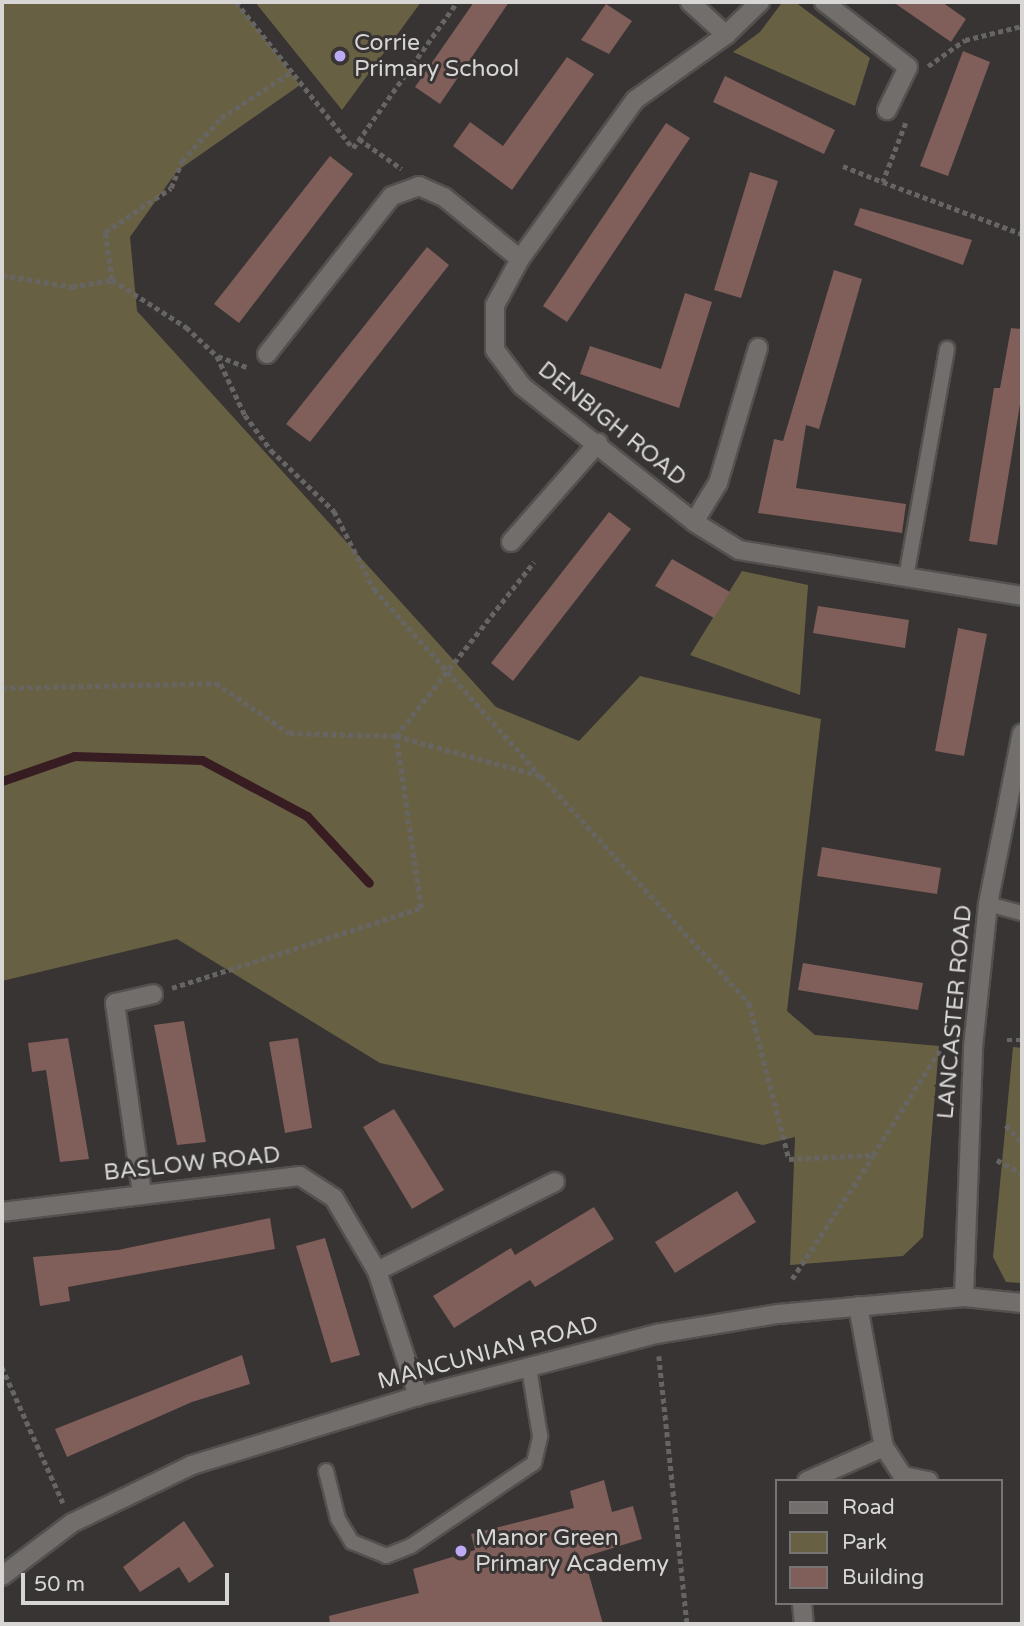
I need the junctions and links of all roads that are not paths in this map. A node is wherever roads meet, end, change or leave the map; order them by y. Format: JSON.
{"nodes":[{"id":1,"x":690,"y":2,"type":"edge"},
{"id":2,"x":761,"y":2,"type":"edge"},
{"id":3,"x":824,"y":2,"type":"edge"},
{"id":4,"x":726,"y":35,"type":"junction"},
{"id":5,"x":887,"y":110,"type":"dead end"},
{"id":6,"x":520,"y":259,"type":"junction"},
{"id":7,"x":758,"y":348,"type":"dead end"},
{"id":8,"x":947,"y":349,"type":"dead end"},
{"id":9,"x":267,"y":354,"type":"dead end"},
{"id":10,"x":598,"y":443,"type":"junction"},
{"id":11,"x":694,"y":522,"type":"junction"},
{"id":12,"x":512,"y":542,"type":"dead end"},
{"id":13,"x":906,"y":577,"type":"junction"},
{"id":14,"x":1022,"y":596,"type":"edge"},
{"id":15,"x":1022,"y":733,"type":"edge"},
{"id":16,"x":988,"y":904,"type":"junction"},
{"id":17,"x":1022,"y":912,"type":"edge"},
{"id":18,"x":153,"y":994,"type":"road end"},
{"id":19,"x":555,"y":1182,"type":"dead end"},
{"id":20,"x":142,"y":1193,"type":"junction"},
{"id":21,"x":2,"y":1212,"type":"edge"},
{"id":22,"x":377,"y":1271,"type":"junction"},
{"id":23,"x":964,"y":1297,"type":"junction"},
{"id":24,"x":1022,"y":1303,"type":"edge"},
{"id":25,"x":858,"y":1306,"type":"junction"},
{"id":26,"x":529,"y":1368,"type":"junction"},
{"id":27,"x":418,"y":1396,"type":"junction"},
{"id":28,"x":884,"y":1447,"type":"junction"},
{"id":29,"x":326,"y":1471,"type":"dead end"},
{"id":30,"x":812,"y":1479,"type":"edge"},
{"id":31,"x":922,"y":1479,"type":"edge"},
{"id":32,"x":2,"y":1576,"type":"edge"},
{"id":33,"x":802,"y":1605,"type":"edge"},
{"id":34,"x":804,"y":1624,"type":"edge"}],
"edges":[{"from":1,"to":4,"type":"street"},
{"from":2,"to":4,"type":"street","name":"DENBIGH ROAD"},
{"from":3,"to":5,"type":"street"},
{"from":4,"to":6,"type":"street","name":"DENBIGH ROAD"},
{"from":6,"to":9,"type":"street"},
{"from":6,"to":10,"type":"street","name":"DENBIGH ROAD"},
{"from":7,"to":11,"type":"street"},
{"from":8,"to":13,"type":"lane"},
{"from":10,"to":11,"type":"street","name":"DENBIGH ROAD"},
{"from":10,"to":12,"type":"street"},
{"from":11,"to":13,"type":"street","name":"DENBIGH ROAD"},
{"from":13,"to":14,"type":"street","name":"DENBIGH ROAD"},
{"from":15,"to":16,"type":"street","name":"LANCASTER ROAD"},
{"from":16,"to":17,"type":"lane"},
{"from":16,"to":23,"type":"street","name":"LANCASTER ROAD"},
{"from":18,"to":20,"type":"street"},
{"from":19,"to":22,"type":"street"},
{"from":20,"to":21,"type":"street","name":"BASLOW ROAD"},
{"from":20,"to":22,"type":"street","name":"BASLOW ROAD"},
{"from":22,"to":27,"type":"street","name":"BASLOW ROAD"},
{"from":23,"to":24,"type":"street","name":"MANCUNIAN ROAD"},
{"from":23,"to":25,"type":"street","name":"MANCUNIAN ROAD"},
{"from":25,"to":26,"type":"street","name":"MANCUNIAN ROAD"},
{"from":25,"to":28,"type":"street"},
{"from":26,"to":27,"type":"street","name":"MANCUNIAN ROAD"},
{"from":26,"to":29,"type":"lane"},
{"from":27,"to":32,"type":"street","name":"MANCUNIAN ROAD"},
{"from":28,"to":30,"type":"street"},
{"from":28,"to":31,"type":"street"},
{"from":33,"to":34,"type":"street"}]}
